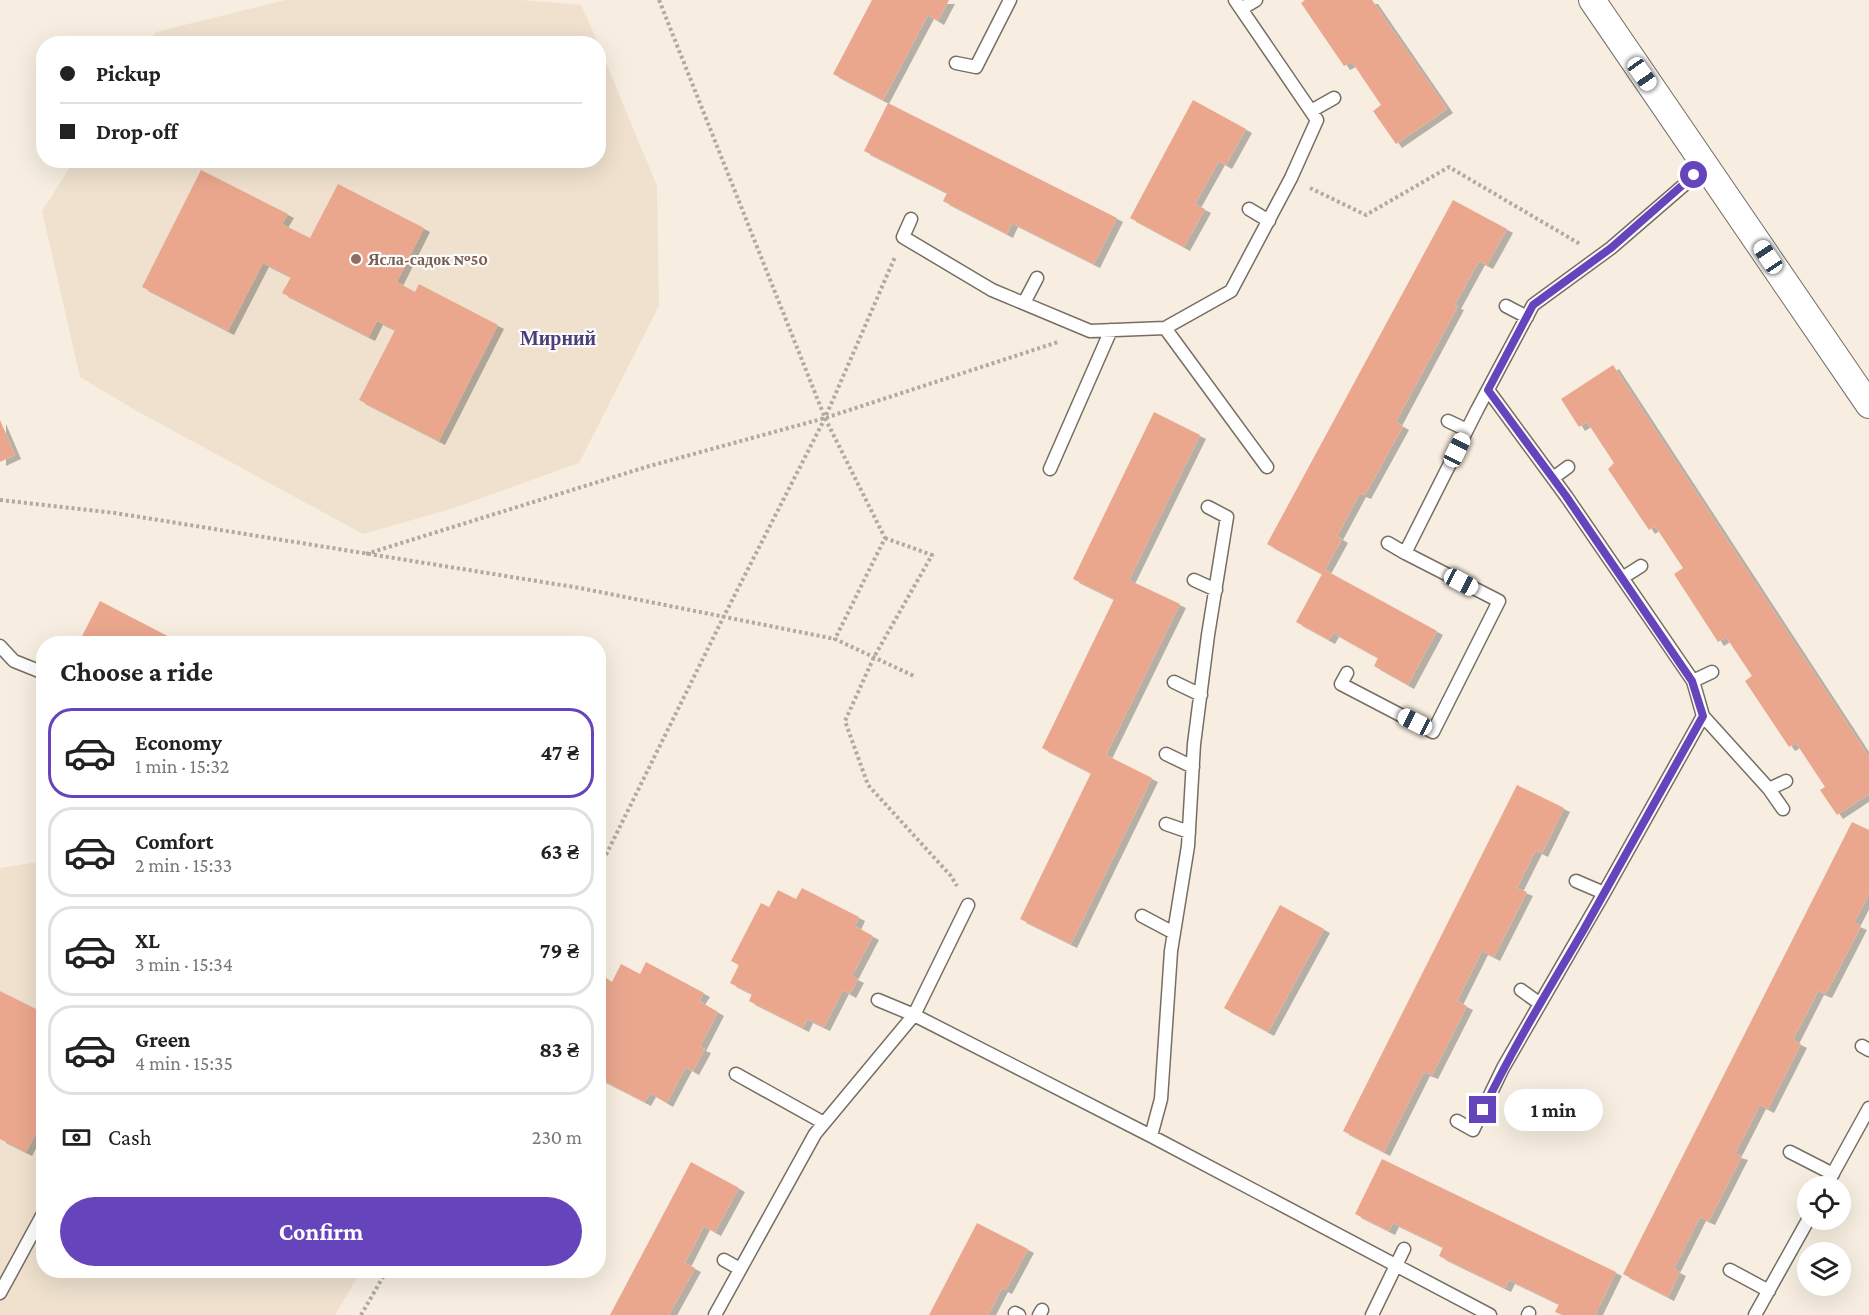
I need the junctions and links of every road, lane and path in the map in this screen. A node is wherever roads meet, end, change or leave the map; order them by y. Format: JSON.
{"nodes":[{"id":1,"x":659,"y":0,"type":"edge"},
{"id":2,"x":1010,"y":0,"type":"edge"},
{"id":3,"x":1256,"y":0,"type":"edge"},
{"id":4,"x":1592,"y":0,"type":"edge"},
{"id":5,"x":1238,"y":5,"type":"edge"},
{"id":6,"x":956,"y":63,"type":"dead end"},
{"id":7,"x":1334,"y":98,"type":"dead end"},
{"id":8,"x":1311,"y":111,"type":"junction"},
{"id":9,"x":1706,"y":165,"type":"junction"},
{"id":10,"x":1290,"y":178,"type":"junction"},
{"id":11,"x":1249,"y":209,"type":"dead end"},
{"id":12,"x":911,"y":219,"type":"dead end"},
{"id":13,"x":1269,"y":221,"type":"junction"},
{"id":14,"x":903,"y":237,"type":"junction"},
{"id":15,"x":1600,"y":256,"type":"junction"},
{"id":16,"x":1036,"y":278,"type":"dead end"},
{"id":17,"x":1024,"y":303,"type":"junction"},
{"id":18,"x":1506,"y":306,"type":"dead end"},
{"id":19,"x":1527,"y":317,"type":"junction"},
{"id":20,"x":1165,"y":328,"type":"junction"},
{"id":21,"x":1111,"y":330,"type":"junction"},
{"id":22,"x":1090,"y":332,"type":"junction"},
{"id":23,"x":1488,"y":390,"type":"junction"},
{"id":24,"x":1869,"y":405,"type":"edge"},
{"id":25,"x":825,"y":418,"type":"junction"},
{"id":26,"x":1449,"y":421,"type":"dead end"},
{"id":27,"x":1467,"y":430,"type":"junction"},
{"id":28,"x":1267,"y":467,"type":"dead end"},
{"id":29,"x":1568,"y":467,"type":"dead end"},
{"id":30,"x":1050,"y":469,"type":"dead end"},
{"id":31,"x":1552,"y":478,"type":"junction"},
{"id":32,"x":0,"y":500,"type":"edge"},
{"id":33,"x":1208,"y":507,"type":"dead end"},
{"id":34,"x":885,"y":538,"type":"junction"},
{"id":35,"x":1388,"y":543,"type":"dead end"},
{"id":36,"x":1405,"y":553,"type":"junction"},
{"id":37,"x":365,"y":555,"type":"junction"},
{"id":38,"x":1641,"y":566,"type":"dead end"},
{"id":39,"x":1622,"y":578,"type":"junction"},
{"id":40,"x":1194,"y":580,"type":"dead end"},
{"id":41,"x":1216,"y":590,"type":"junction"},
{"id":42,"x":724,"y":616,"type":"junction"},
{"id":43,"x":836,"y":639,"type":"junction"},
{"id":44,"x":0,"y":646,"type":"edge"},
{"id":45,"x":874,"y":657,"type":"junction"},
{"id":46,"x":36,"y":670,"type":"edge"},
{"id":47,"x":1712,"y":672,"type":"dead end"},
{"id":48,"x":1347,"y":674,"type":"dead end"},
{"id":49,"x":916,"y":677,"type":"dead end"},
{"id":50,"x":1692,"y":681,"type":"junction"},
{"id":51,"x":1174,"y":682,"type":"dead end"},
{"id":52,"x":1200,"y":695,"type":"junction"},
{"id":53,"x":1703,"y":716,"type":"junction"},
{"id":54,"x":1166,"y":754,"type":"dead end"},
{"id":55,"x":1193,"y":767,"type":"junction"},
{"id":56,"x":1786,"y":781,"type":"dead end"},
{"id":57,"x":1769,"y":789,"type":"junction"},
{"id":58,"x":1783,"y":809,"type":"dead end"},
{"id":59,"x":1166,"y":824,"type":"dead end"},
{"id":60,"x":1189,"y":832,"type":"junction"},
{"id":61,"x":606,"y":855,"type":"edge"},
{"id":62,"x":1576,"y":880,"type":"dead end"},
{"id":63,"x":1604,"y":893,"type":"junction"},
{"id":64,"x":968,"y":905,"type":"joint"},
{"id":65,"x":1142,"y":916,"type":"dead end"},
{"id":66,"x":1174,"y":933,"type":"junction"},
{"id":67,"x":1521,"y":990,"type":"dead end"},
{"id":68,"x":878,"y":1000,"type":"dead end"},
{"id":69,"x":1539,"y":1003,"type":"junction"},
{"id":70,"x":914,"y":1015,"type":"junction"},
{"id":71,"x":736,"y":1074,"type":"dead end"},
{"id":72,"x":1869,"y":1108,"type":"edge"},
{"id":73,"x":1457,"y":1120,"type":"dead end"},
{"id":74,"x":824,"y":1123,"type":"junction"},
{"id":75,"x":1151,"y":1136,"type":"junction"},
{"id":76,"x":1790,"y":1152,"type":"dead end"},
{"id":77,"x":1833,"y":1174,"type":"joint"},
{"id":78,"x":36,"y":1227,"type":"edge"},
{"id":79,"x":1803,"y":1230,"type":"edge"},
{"id":80,"x":1404,"y":1249,"type":"dead end"},
{"id":81,"x":724,"y":1260,"type":"dead end"},
{"id":82,"x":1396,"y":1265,"type":"junction"},
{"id":83,"x":740,"y":1269,"type":"junction"},
{"id":84,"x":1730,"y":1270,"type":"dead end"},
{"id":85,"x":382,"y":1278,"type":"edge"},
{"id":86,"x":1769,"y":1291,"type":"junction"},
{"id":87,"x":0,"y":1293,"type":"edge"},
{"id":88,"x":361,"y":1315,"type":"edge"},
{"id":89,"x":715,"y":1315,"type":"edge"},
{"id":90,"x":1372,"y":1315,"type":"edge"},
{"id":91,"x":1490,"y":1315,"type":"edge"},
{"id":92,"x":1755,"y":1315,"type":"edge"}],
"edges":[{"from":1,"to":25,"type":"path"},
{"from":2,"to":6,"type":"lane"},
{"from":3,"to":5,"type":"lane"},
{"from":4,"to":9,"type":"street"},
{"from":5,"to":8,"type":"lane"},
{"from":7,"to":8,"type":"lane"},
{"from":8,"to":10,"type":"lane"},
{"from":9,"to":15,"type":"lane"},
{"from":9,"to":24,"type":"street"},
{"from":10,"to":13,"type":"lane"},
{"from":10,"to":15,"type":"path"},
{"from":11,"to":13,"type":"lane"},
{"from":12,"to":14,"type":"lane"},
{"from":13,"to":20,"type":"lane"},
{"from":14,"to":17,"type":"lane"},
{"from":14,"to":25,"type":"path"},
{"from":15,"to":19,"type":"lane"},
{"from":16,"to":17,"type":"lane"},
{"from":17,"to":22,"type":"lane"},
{"from":18,"to":19,"type":"lane"},
{"from":19,"to":23,"type":"lane"},
{"from":20,"to":21,"type":"lane"},
{"from":20,"to":28,"type":"lane"},
{"from":21,"to":22,"type":"lane"},
{"from":21,"to":30,"type":"lane"},
{"from":22,"to":25,"type":"path"},
{"from":23,"to":27,"type":"lane"},
{"from":23,"to":31,"type":"lane"},
{"from":25,"to":34,"type":"path"},
{"from":25,"to":37,"type":"path"},
{"from":25,"to":42,"type":"path"},
{"from":26,"to":27,"type":"lane"},
{"from":27,"to":36,"type":"lane"},
{"from":29,"to":31,"type":"lane"},
{"from":31,"to":39,"type":"lane"},
{"from":32,"to":37,"type":"path"},
{"from":33,"to":41,"type":"lane"},
{"from":34,"to":43,"type":"path"},
{"from":34,"to":45,"type":"path"},
{"from":35,"to":36,"type":"lane"},
{"from":36,"to":48,"type":"lane"},
{"from":37,"to":42,"type":"path"},
{"from":38,"to":39,"type":"lane"},
{"from":39,"to":50,"type":"lane"},
{"from":40,"to":41,"type":"lane"},
{"from":41,"to":52,"type":"lane"},
{"from":42,"to":43,"type":"path"},
{"from":42,"to":61,"type":"path"},
{"from":43,"to":45,"type":"path"},
{"from":44,"to":46,"type":"lane"},
{"from":45,"to":49,"type":"path"},
{"from":45,"to":64,"type":"path"},
{"from":47,"to":50,"type":"lane"},
{"from":50,"to":53,"type":"lane"},
{"from":51,"to":52,"type":"lane"},
{"from":52,"to":55,"type":"lane"},
{"from":53,"to":57,"type":"lane"},
{"from":53,"to":63,"type":"lane"},
{"from":54,"to":55,"type":"lane"},
{"from":55,"to":60,"type":"lane"},
{"from":56,"to":57,"type":"lane"},
{"from":57,"to":58,"type":"lane"},
{"from":59,"to":60,"type":"lane"},
{"from":60,"to":66,"type":"lane"},
{"from":62,"to":63,"type":"lane"},
{"from":63,"to":69,"type":"lane"},
{"from":64,"to":70,"type":"lane"},
{"from":65,"to":66,"type":"lane"},
{"from":66,"to":75,"type":"lane"},
{"from":67,"to":69,"type":"lane"},
{"from":68,"to":70,"type":"lane"},
{"from":69,"to":73,"type":"lane"},
{"from":70,"to":74,"type":"lane"},
{"from":70,"to":75,"type":"lane"},
{"from":71,"to":74,"type":"lane"},
{"from":72,"to":77,"type":"lane"},
{"from":74,"to":83,"type":"lane"},
{"from":75,"to":82,"type":"lane"},
{"from":76,"to":77,"type":"lane"},
{"from":78,"to":87,"type":"lane"},
{"from":79,"to":86,"type":"lane"},
{"from":80,"to":82,"type":"lane"},
{"from":81,"to":83,"type":"lane"},
{"from":82,"to":90,"type":"lane"},
{"from":82,"to":91,"type":"lane"},
{"from":83,"to":89,"type":"lane"},
{"from":84,"to":86,"type":"lane"},
{"from":85,"to":88,"type":"path"},
{"from":86,"to":92,"type":"lane"}]}
